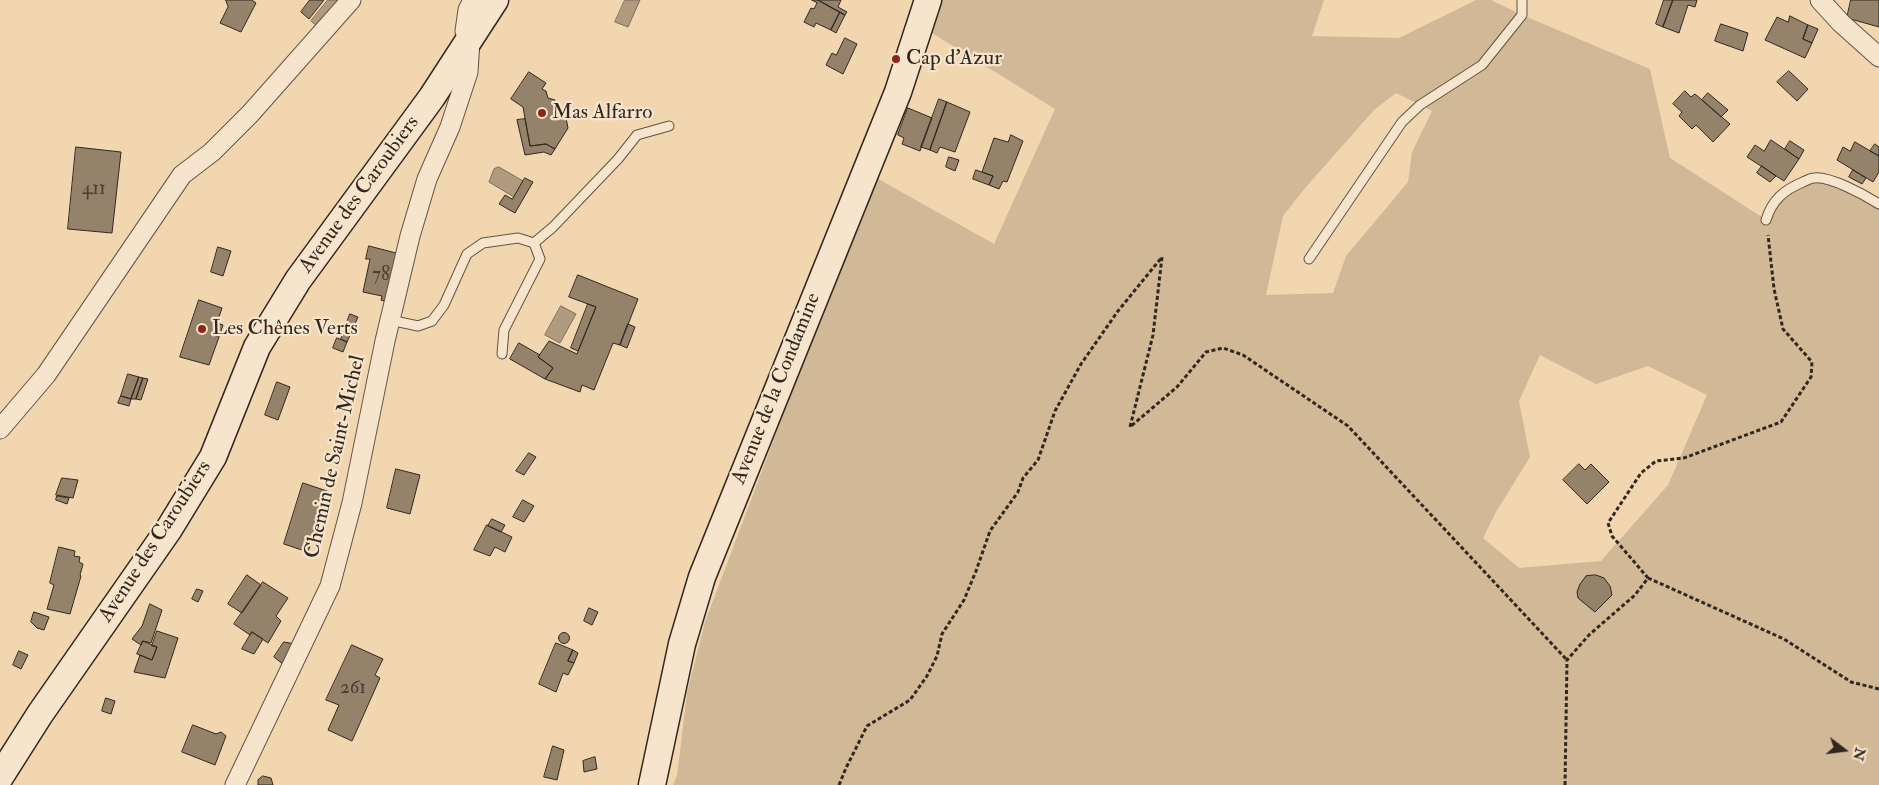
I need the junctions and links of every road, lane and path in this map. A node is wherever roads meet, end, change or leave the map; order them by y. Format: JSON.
{"nodes":[{"id":1,"x":351,"y":0,"type":"edge"},
{"id":2,"x":473,"y":0,"type":"edge"},
{"id":3,"x":495,"y":0,"type":"edge"},
{"id":4,"x":928,"y":0,"type":"edge"},
{"id":5,"x":1522,"y":0,"type":"edge"},
{"id":6,"x":1820,"y":0,"type":"edge"},
{"id":7,"x":470,"y":41,"type":"junction"},
{"id":8,"x":1879,"y":57,"type":"edge"},
{"id":9,"x":669,"y":126,"type":"dead end"},
{"id":10,"x":1879,"y":204,"type":"edge"},
{"id":11,"x":1766,"y":220,"type":"joint"},
{"id":12,"x":534,"y":243,"type":"junction"},
{"id":13,"x":1309,"y":259,"type":"dead end"},
{"id":14,"x":390,"y":320,"type":"junction"},
{"id":15,"x":502,"y":354,"type":"dead end"},
{"id":16,"x":0,"y":429,"type":"edge"},
{"id":17,"x":1648,"y":578,"type":"junction"},
{"id":18,"x":1567,"y":660,"type":"junction"},
{"id":19,"x":1879,"y":689,"type":"edge"},
{"id":20,"x":0,"y":777,"type":"edge"},
{"id":21,"x":235,"y":785,"type":"edge"},
{"id":22,"x":652,"y":785,"type":"edge"},
{"id":23,"x":840,"y":785,"type":"edge"},
{"id":24,"x":1565,"y":785,"type":"edge"}],
"edges":[{"from":1,"to":16,"type":"street"},
{"from":2,"to":7,"type":"street","name":"Chemin de Saint-Michel"},
{"from":3,"to":7,"type":"street","name":"Avenue des Caroubiers"},
{"from":4,"to":22,"type":"street","name":"Avenue de la Condamine"},
{"from":5,"to":13,"type":"lane"},
{"from":6,"to":8,"type":"street"},
{"from":7,"to":14,"type":"street","name":"Chemin de Saint-Michel"},
{"from":7,"to":20,"type":"street","name":"Avenue des Caroubiers"},
{"from":9,"to":12,"type":"lane"},
{"from":10,"to":11,"type":"lane"},
{"from":11,"to":17,"type":"path"},
{"from":12,"to":14,"type":"lane"},
{"from":12,"to":15,"type":"lane"},
{"from":14,"to":21,"type":"street","name":"Chemin de Saint-Michel"},
{"from":17,"to":18,"type":"path"},
{"from":17,"to":19,"type":"path"},
{"from":18,"to":23,"type":"path"},
{"from":18,"to":24,"type":"path"}]}
